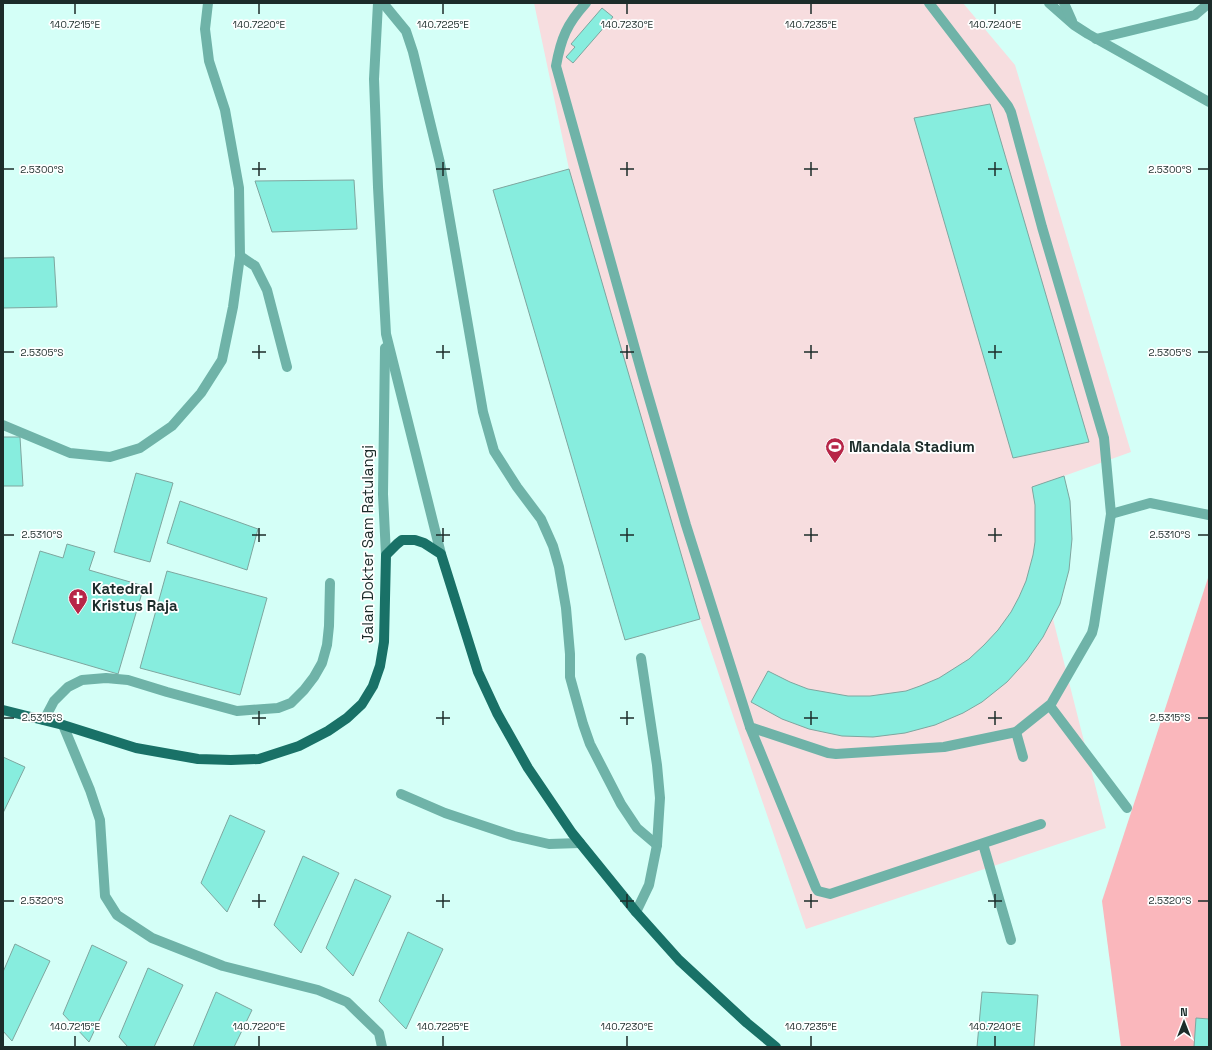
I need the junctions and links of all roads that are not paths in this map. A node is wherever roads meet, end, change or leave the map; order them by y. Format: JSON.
{"nodes":[{"id":1,"x":208,"y":3,"type":"edge"},
{"id":2,"x":378,"y":3,"type":"edge"},
{"id":3,"x":383,"y":3,"type":"edge"},
{"id":4,"x":586,"y":3,"type":"edge"},
{"id":5,"x":929,"y":3,"type":"edge"},
{"id":6,"x":1049,"y":3,"type":"edge"},
{"id":7,"x":1064,"y":3,"type":"edge"},
{"id":8,"x":1209,"y":3,"type":"edge"},
{"id":9,"x":1074,"y":25,"type":"junction"},
{"id":10,"x":1096,"y":39,"type":"junction"},
{"id":11,"x":1209,"y":102,"type":"edge"},
{"id":12,"x":240,"y":256,"type":"junction"},
{"id":13,"x":386,"y":334,"type":"junction"},
{"id":14,"x":287,"y":367,"type":"dead end"},
{"id":15,"x":3,"y":425,"type":"edge"},
{"id":16,"x":1111,"y":514,"type":"junction"},
{"id":17,"x":1209,"y":515,"type":"edge"},
{"id":18,"x":441,"y":554,"type":"junction"},
{"id":19,"x":386,"y":556,"type":"junction"},
{"id":20,"x":330,"y":583,"type":"dead end"},
{"id":21,"x":641,"y":658,"type":"dead end"},
{"id":22,"x":1050,"y":706,"type":"junction"},
{"id":23,"x":3,"y":710,"type":"edge"},
{"id":24,"x":44,"y":720,"type":"junction"},
{"id":25,"x":63,"y":725,"type":"junction"},
{"id":26,"x":750,"y":728,"type":"junction"},
{"id":27,"x":1016,"y":732,"type":"junction"},
{"id":28,"x":1024,"y":757,"type":"dead end"},
{"id":29,"x":401,"y":794,"type":"dead end"},
{"id":30,"x":1126,"y":808,"type":"dead end"},
{"id":31,"x":1041,"y":824,"type":"dead end"},
{"id":32,"x":580,"y":843,"type":"junction"},
{"id":33,"x":983,"y":844,"type":"junction"},
{"id":34,"x":657,"y":845,"type":"junction"},
{"id":35,"x":636,"y":912,"type":"junction"},
{"id":36,"x":1011,"y":940,"type":"dead end"},
{"id":37,"x":382,"y":1047,"type":"edge"},
{"id":38,"x":776,"y":1047,"type":"edge"}],
"edges":[{"from":1,"to":12,"type":"street"},
{"from":2,"to":13,"type":"street"},
{"from":3,"to":34,"type":"street"},
{"from":4,"to":26,"type":"street"},
{"from":5,"to":16,"type":"street"},
{"from":6,"to":9,"type":"street"},
{"from":7,"to":9,"type":"street"},
{"from":8,"to":10,"type":"street"},
{"from":9,"to":10,"type":"street"},
{"from":10,"to":11,"type":"street"},
{"from":12,"to":14,"type":"street"},
{"from":12,"to":15,"type":"street"},
{"from":13,"to":18,"type":"street"},
{"from":13,"to":19,"type":"street","name":"Jalan Dokter Sam Ratulangi"},
{"from":16,"to":17,"type":"street"},
{"from":16,"to":22,"type":"street"},
{"from":18,"to":19,"type":"main road"},
{"from":18,"to":32,"type":"main road"},
{"from":19,"to":25,"type":"main road","name":"Jalan Dokter Sam Ratulangi"},
{"from":20,"to":24,"type":"street"},
{"from":21,"to":34,"type":"street"},
{"from":22,"to":27,"type":"street"},
{"from":22,"to":30,"type":"street"},
{"from":23,"to":24,"type":"main road","name":"Jalan Dokter Sam Ratulangi"},
{"from":24,"to":25,"type":"main road","name":"Jalan Dokter Sam Ratulangi"},
{"from":25,"to":37,"type":"street"},
{"from":26,"to":27,"type":"street"},
{"from":26,"to":33,"type":"street"},
{"from":27,"to":28,"type":"street"},
{"from":29,"to":32,"type":"street"},
{"from":31,"to":33,"type":"street"},
{"from":32,"to":35,"type":"main road"},
{"from":33,"to":36,"type":"street"},
{"from":34,"to":35,"type":"street"},
{"from":35,"to":38,"type":"main road"}]}
